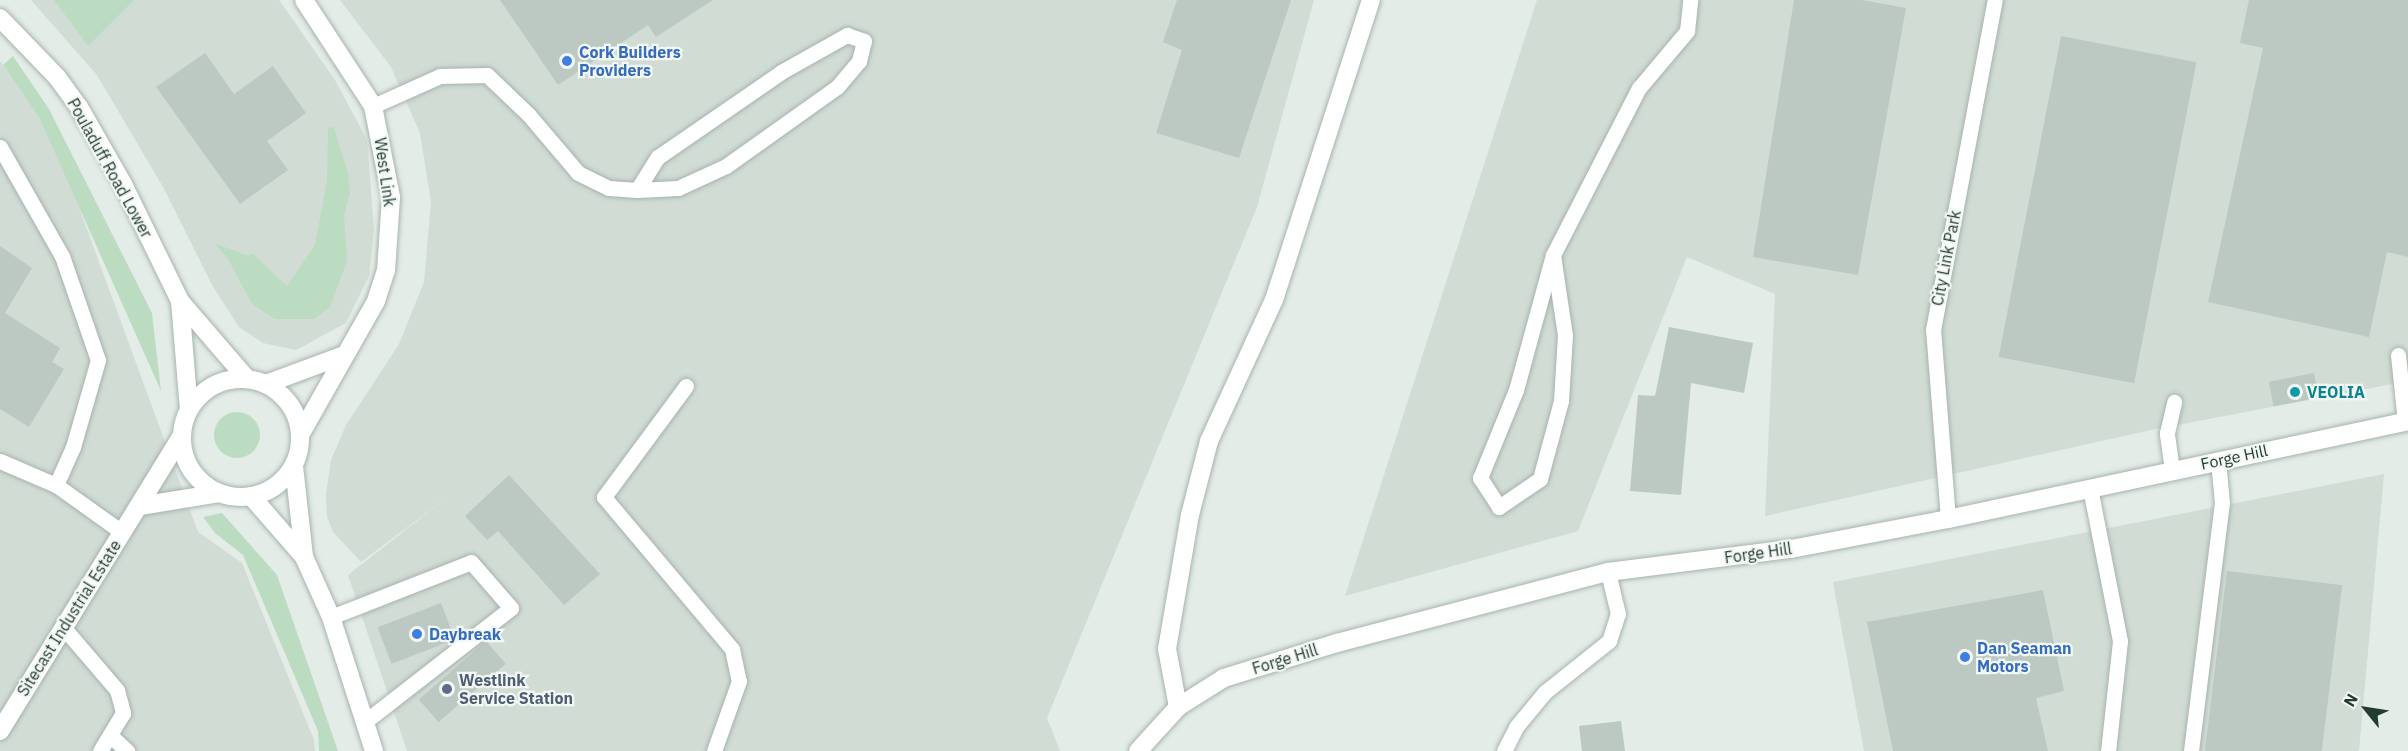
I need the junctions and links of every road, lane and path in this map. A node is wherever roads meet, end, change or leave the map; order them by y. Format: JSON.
{"nodes":[{"id":1,"x":304,"y":0,"type":"edge"},
{"id":2,"x":1371,"y":0,"type":"edge"},
{"id":3,"x":1690,"y":0,"type":"edge"},
{"id":4,"x":1995,"y":0,"type":"edge"},
{"id":5,"x":0,"y":18,"type":"edge"},
{"id":6,"x":373,"y":106,"type":"junction"},
{"id":7,"x":0,"y":147,"type":"edge"},
{"id":8,"x":637,"y":190,"type":"junction"},
{"id":9,"x":1553,"y":255,"type":"junction"},
{"id":10,"x":180,"y":302,"type":"junction"},
{"id":11,"x":344,"y":355,"type":"junction"},
{"id":12,"x":2398,"y":355,"type":"dead end"},
{"id":13,"x":247,"y":379,"type":"junction"},
{"id":14,"x":266,"y":384,"type":"junction"},
{"id":15,"x":686,"y":386,"type":"dead end"},
{"id":16,"x":2174,"y":402,"type":"dead end"},
{"id":17,"x":189,"y":410,"type":"junction"},
{"id":18,"x":2406,"y":421,"type":"edge"},
{"id":19,"x":182,"y":435,"type":"junction"},
{"id":20,"x":300,"y":435,"type":"junction"},
{"id":21,"x":2218,"y":460,"type":"junction"},
{"id":22,"x":0,"y":462,"type":"edge"},
{"id":23,"x":294,"y":466,"type":"junction"},
{"id":24,"x":2172,"y":470,"type":"junction"},
{"id":25,"x":56,"y":485,"type":"junction"},
{"id":26,"x":2090,"y":488,"type":"junction"},
{"id":27,"x":219,"y":493,"type":"junction"},
{"id":28,"x":251,"y":496,"type":"junction"},
{"id":29,"x":140,"y":506,"type":"junction"},
{"id":30,"x":1948,"y":519,"type":"junction"},
{"id":31,"x":122,"y":532,"type":"junction"},
{"id":32,"x":304,"y":557,"type":"junction"},
{"id":33,"x":1608,"y":572,"type":"junction"},
{"id":34,"x":331,"y":617,"type":"junction"},
{"id":35,"x":63,"y":627,"type":"junction"},
{"id":36,"x":1178,"y":707,"type":"junction"},
{"id":37,"x":366,"y":722,"type":"junction"},
{"id":38,"x":0,"y":731,"type":"edge"},
{"id":39,"x":112,"y":737,"type":"junction"},
{"id":40,"x":100,"y":751,"type":"edge"},
{"id":41,"x":127,"y":751,"type":"edge"},
{"id":42,"x":374,"y":751,"type":"edge"},
{"id":43,"x":714,"y":751,"type":"edge"},
{"id":44,"x":1138,"y":751,"type":"edge"},
{"id":45,"x":1504,"y":751,"type":"edge"},
{"id":46,"x":2108,"y":751,"type":"edge"},
{"id":47,"x":2191,"y":751,"type":"edge"}],
"edges":[{"from":1,"to":6,"type":"street","name":"West Link"},
{"from":2,"to":36,"type":"street"},
{"from":3,"to":9,"type":"lane"},
{"from":4,"to":30,"type":"lane","name":"City Link Park"},
{"from":5,"to":10,"type":"street","name":"Pouladuff Road Lower"},
{"from":6,"to":8,"type":"lane"},
{"from":6,"to":11,"type":"street","name":"West Link"},
{"from":7,"to":25,"type":"lane"},
{"from":8,"to":8,"type":"lane"},
{"from":9,"to":9,"type":"lane"},
{"from":10,"to":13,"type":"street","name":"Pouladuff Road Lower"},
{"from":10,"to":17,"type":"street","name":"Pouladuff Road Lower"},
{"from":11,"to":14,"type":"street"},
{"from":11,"to":20,"type":"street","name":"West Link"},
{"from":12,"to":18,"type":"lane"},
{"from":13,"to":14,"type":"street","name":"Pouladuff Road Lower"},
{"from":13,"to":17,"type":"street","name":"Pouladuff Road Lower"},
{"from":14,"to":20,"type":"street","name":"Pouladuff Road Lower"},
{"from":15,"to":43,"type":"lane"},
{"from":16,"to":24,"type":"lane"},
{"from":17,"to":19,"type":"street","name":"Pouladuff Road Lower"},
{"from":18,"to":21,"type":"street","name":"Forge Hill"},
{"from":19,"to":27,"type":"street"},
{"from":19,"to":29,"type":"street","name":"Sitecast Industrial Estate"},
{"from":20,"to":23,"type":"street","name":"Pouladuff Road Lower"},
{"from":21,"to":24,"type":"street","name":"Forge Hill"},
{"from":21,"to":47,"type":"lane"},
{"from":22,"to":25,"type":"lane"},
{"from":23,"to":28,"type":"street"},
{"from":23,"to":32,"type":"street","name":"Pouladuff Road Lower"},
{"from":24,"to":26,"type":"street","name":"Forge Hill"},
{"from":25,"to":31,"type":"lane"},
{"from":26,"to":30,"type":"street","name":"Forge Hill"},
{"from":26,"to":46,"type":"lane"},
{"from":27,"to":28,"type":"street"},
{"from":27,"to":29,"type":"street"},
{"from":28,"to":32,"type":"street","name":"Pouladuff Road Lower"},
{"from":29,"to":31,"type":"street","name":"Sitecast Industrial Estate"},
{"from":30,"to":33,"type":"street","name":"Forge Hill"},
{"from":31,"to":35,"type":"street","name":"Sitecast Industrial Estate"},
{"from":32,"to":34,"type":"street","name":"Pouladuff Road Lower"},
{"from":33,"to":36,"type":"street","name":"Forge Hill"},
{"from":33,"to":45,"type":"lane"},
{"from":34,"to":37,"type":"street","name":"Pouladuff Road Lower"},
{"from":34,"to":37,"type":"lane"},
{"from":35,"to":38,"type":"street","name":"Sitecast Industrial Estate"},
{"from":35,"to":39,"type":"lane"},
{"from":36,"to":44,"type":"street","name":"Forge Hill"},
{"from":37,"to":42,"type":"street","name":"Pouladuff Road Lower"},
{"from":39,"to":40,"type":"lane"},
{"from":39,"to":41,"type":"lane"}]}
